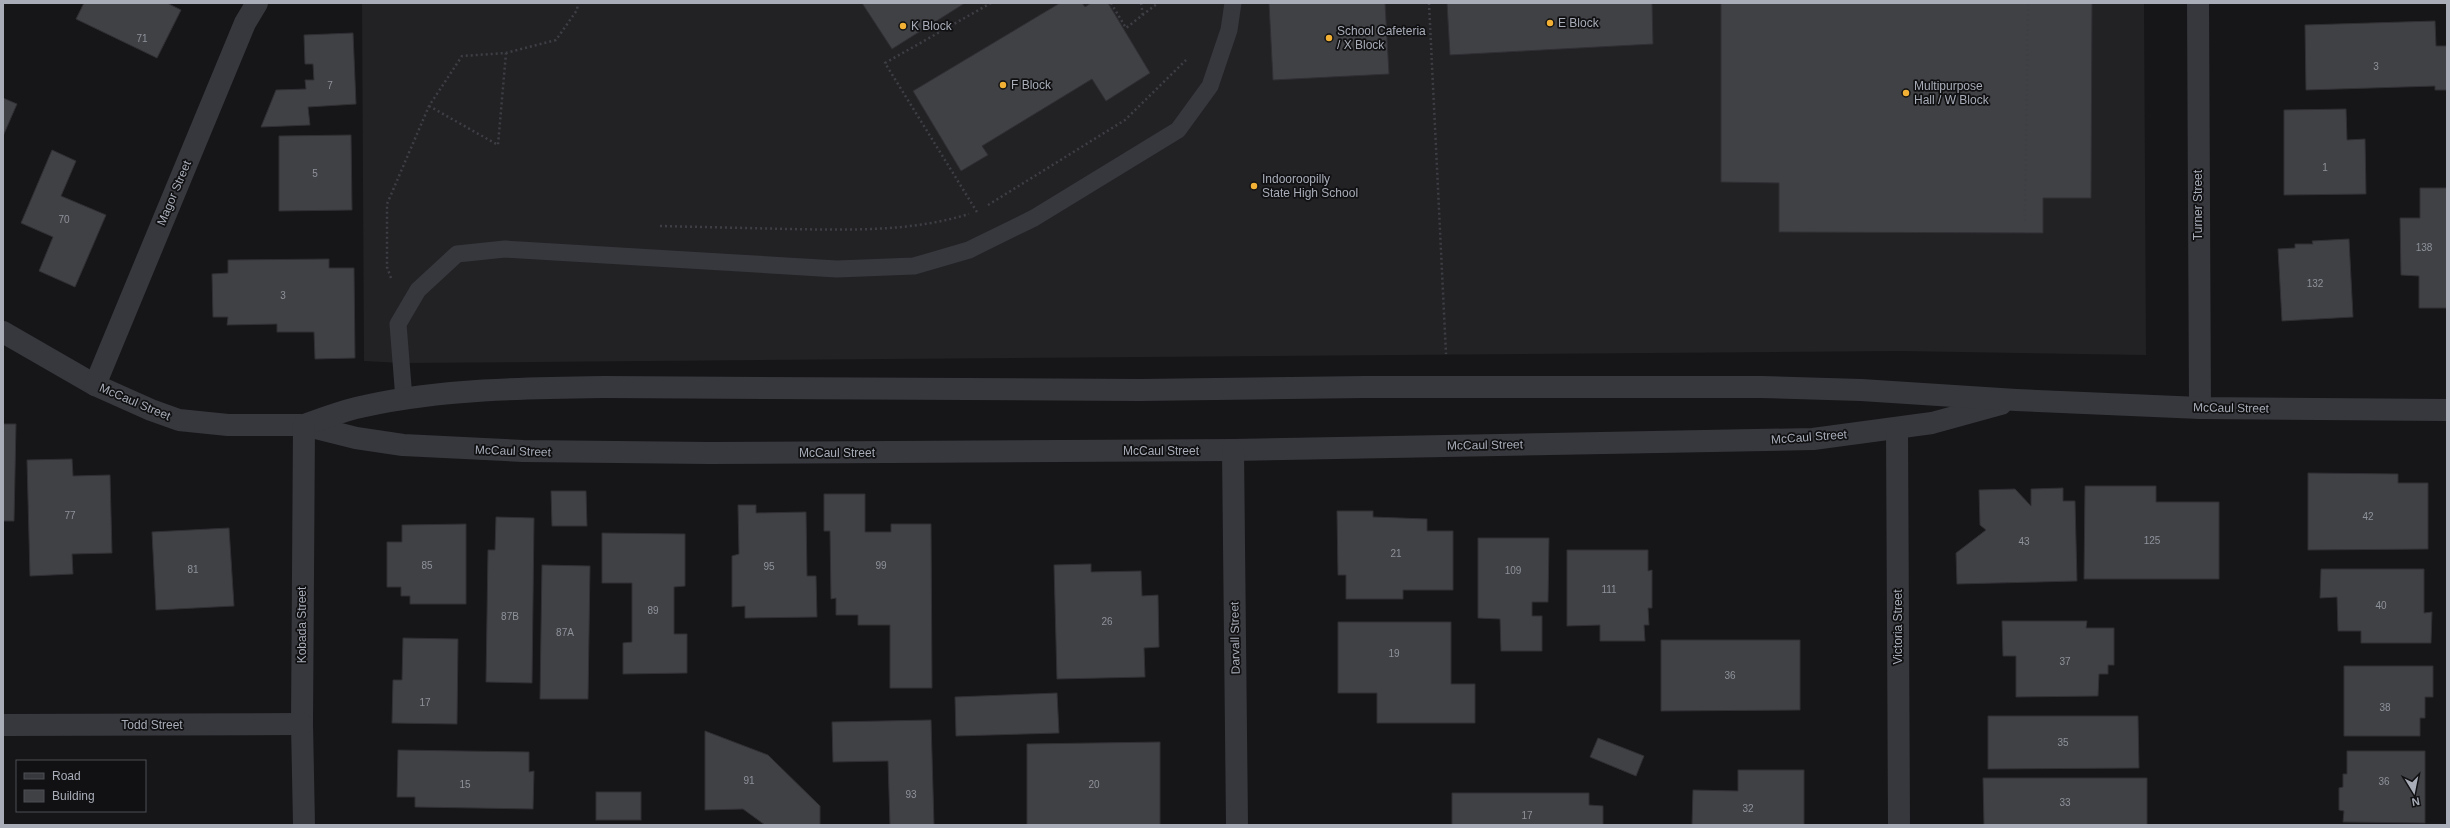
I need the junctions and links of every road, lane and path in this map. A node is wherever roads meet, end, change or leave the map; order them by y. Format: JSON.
{"nodes":[{"id":1,"x":257,"y":3,"type":"edge"},
{"id":2,"x":578,"y":3,"type":"edge"},
{"id":3,"x":991,"y":3,"type":"edge"},
{"id":4,"x":1111,"y":3,"type":"edge"},
{"id":5,"x":1141,"y":3,"type":"edge"},
{"id":6,"x":1158,"y":3,"type":"edge"},
{"id":7,"x":1233,"y":3,"type":"edge"},
{"id":8,"x":1429,"y":3,"type":"edge"},
{"id":9,"x":2028,"y":3,"type":"edge"},
{"id":10,"x":2198,"y":3,"type":"edge"},
{"id":11,"x":1143,"y":16,"type":"junction"},
{"id":12,"x":506,"y":53,"type":"junction"},
{"id":13,"x":1188,"y":58,"type":"dead end"},
{"id":14,"x":429,"y":106,"type":"junction"},
{"id":15,"x":977,"y":212,"type":"junction"},
{"id":16,"x":2025,"y":221,"type":"dead end"},
{"id":17,"x":654,"y":226,"type":"dead end"},
{"id":18,"x":408,"y":307,"type":"junction"},
{"id":19,"x":3,"y":332,"type":"edge"},
{"id":20,"x":1446,"y":359,"type":"dead end"},
{"id":21,"x":95,"y":385,"type":"junction"},
{"id":22,"x":404,"y":399,"type":"junction"},
{"id":23,"x":2016,"y":400,"type":"junction"},
{"id":24,"x":2200,"y":408,"type":"junction"},
{"id":25,"x":2447,"y":410,"type":"edge"},
{"id":26,"x":304,"y":425,"type":"junction"},
{"id":27,"x":1897,"y":428,"type":"junction"},
{"id":28,"x":1233,"y":450,"type":"junction"},
{"id":29,"x":302,"y":724,"type":"junction"},
{"id":30,"x":3,"y":725,"type":"edge"},
{"id":31,"x":304,"y":825,"type":"edge"},
{"id":32,"x":1237,"y":825,"type":"edge"},
{"id":33,"x":1899,"y":825,"type":"edge"}],
"edges":[{"from":1,"to":21,"type":"street","name":"Magor Street"},
{"from":2,"to":12,"type":"path"},
{"from":3,"to":15,"type":"path"},
{"from":4,"to":11,"type":"path"},
{"from":5,"to":11,"type":"path"},
{"from":6,"to":11,"type":"path"},
{"from":7,"to":18,"type":"lane"},
{"from":8,"to":20,"type":"path"},
{"from":9,"to":16,"type":"path"},
{"from":10,"to":24,"type":"street","name":"Turner Street"},
{"from":12,"to":14,"type":"path"},
{"from":12,"to":14,"type":"path"},
{"from":13,"to":15,"type":"path"},
{"from":14,"to":18,"type":"path"},
{"from":15,"to":17,"type":"path"},
{"from":18,"to":22,"type":"lane"},
{"from":19,"to":21,"type":"street","name":"McCaul Street"},
{"from":21,"to":26,"type":"street","name":"McCaul Street"},
{"from":22,"to":23,"type":"street","name":"McCaul Street"},
{"from":22,"to":26,"type":"street","name":"McCaul Street"},
{"from":23,"to":24,"type":"street","name":"McCaul Street"},
{"from":23,"to":27,"type":"street","name":"McCaul Street"},
{"from":24,"to":25,"type":"street","name":"McCaul Street"},
{"from":26,"to":28,"type":"street","name":"McCaul Street"},
{"from":26,"to":29,"type":"street","name":"Kobada Street"},
{"from":27,"to":28,"type":"street","name":"McCaul Street"},
{"from":27,"to":33,"type":"street","name":"Victoria Street"},
{"from":28,"to":32,"type":"street","name":"Darvall Street"},
{"from":29,"to":30,"type":"street","name":"Todd Street"},
{"from":29,"to":31,"type":"street","name":"Kobada Street"}]}
